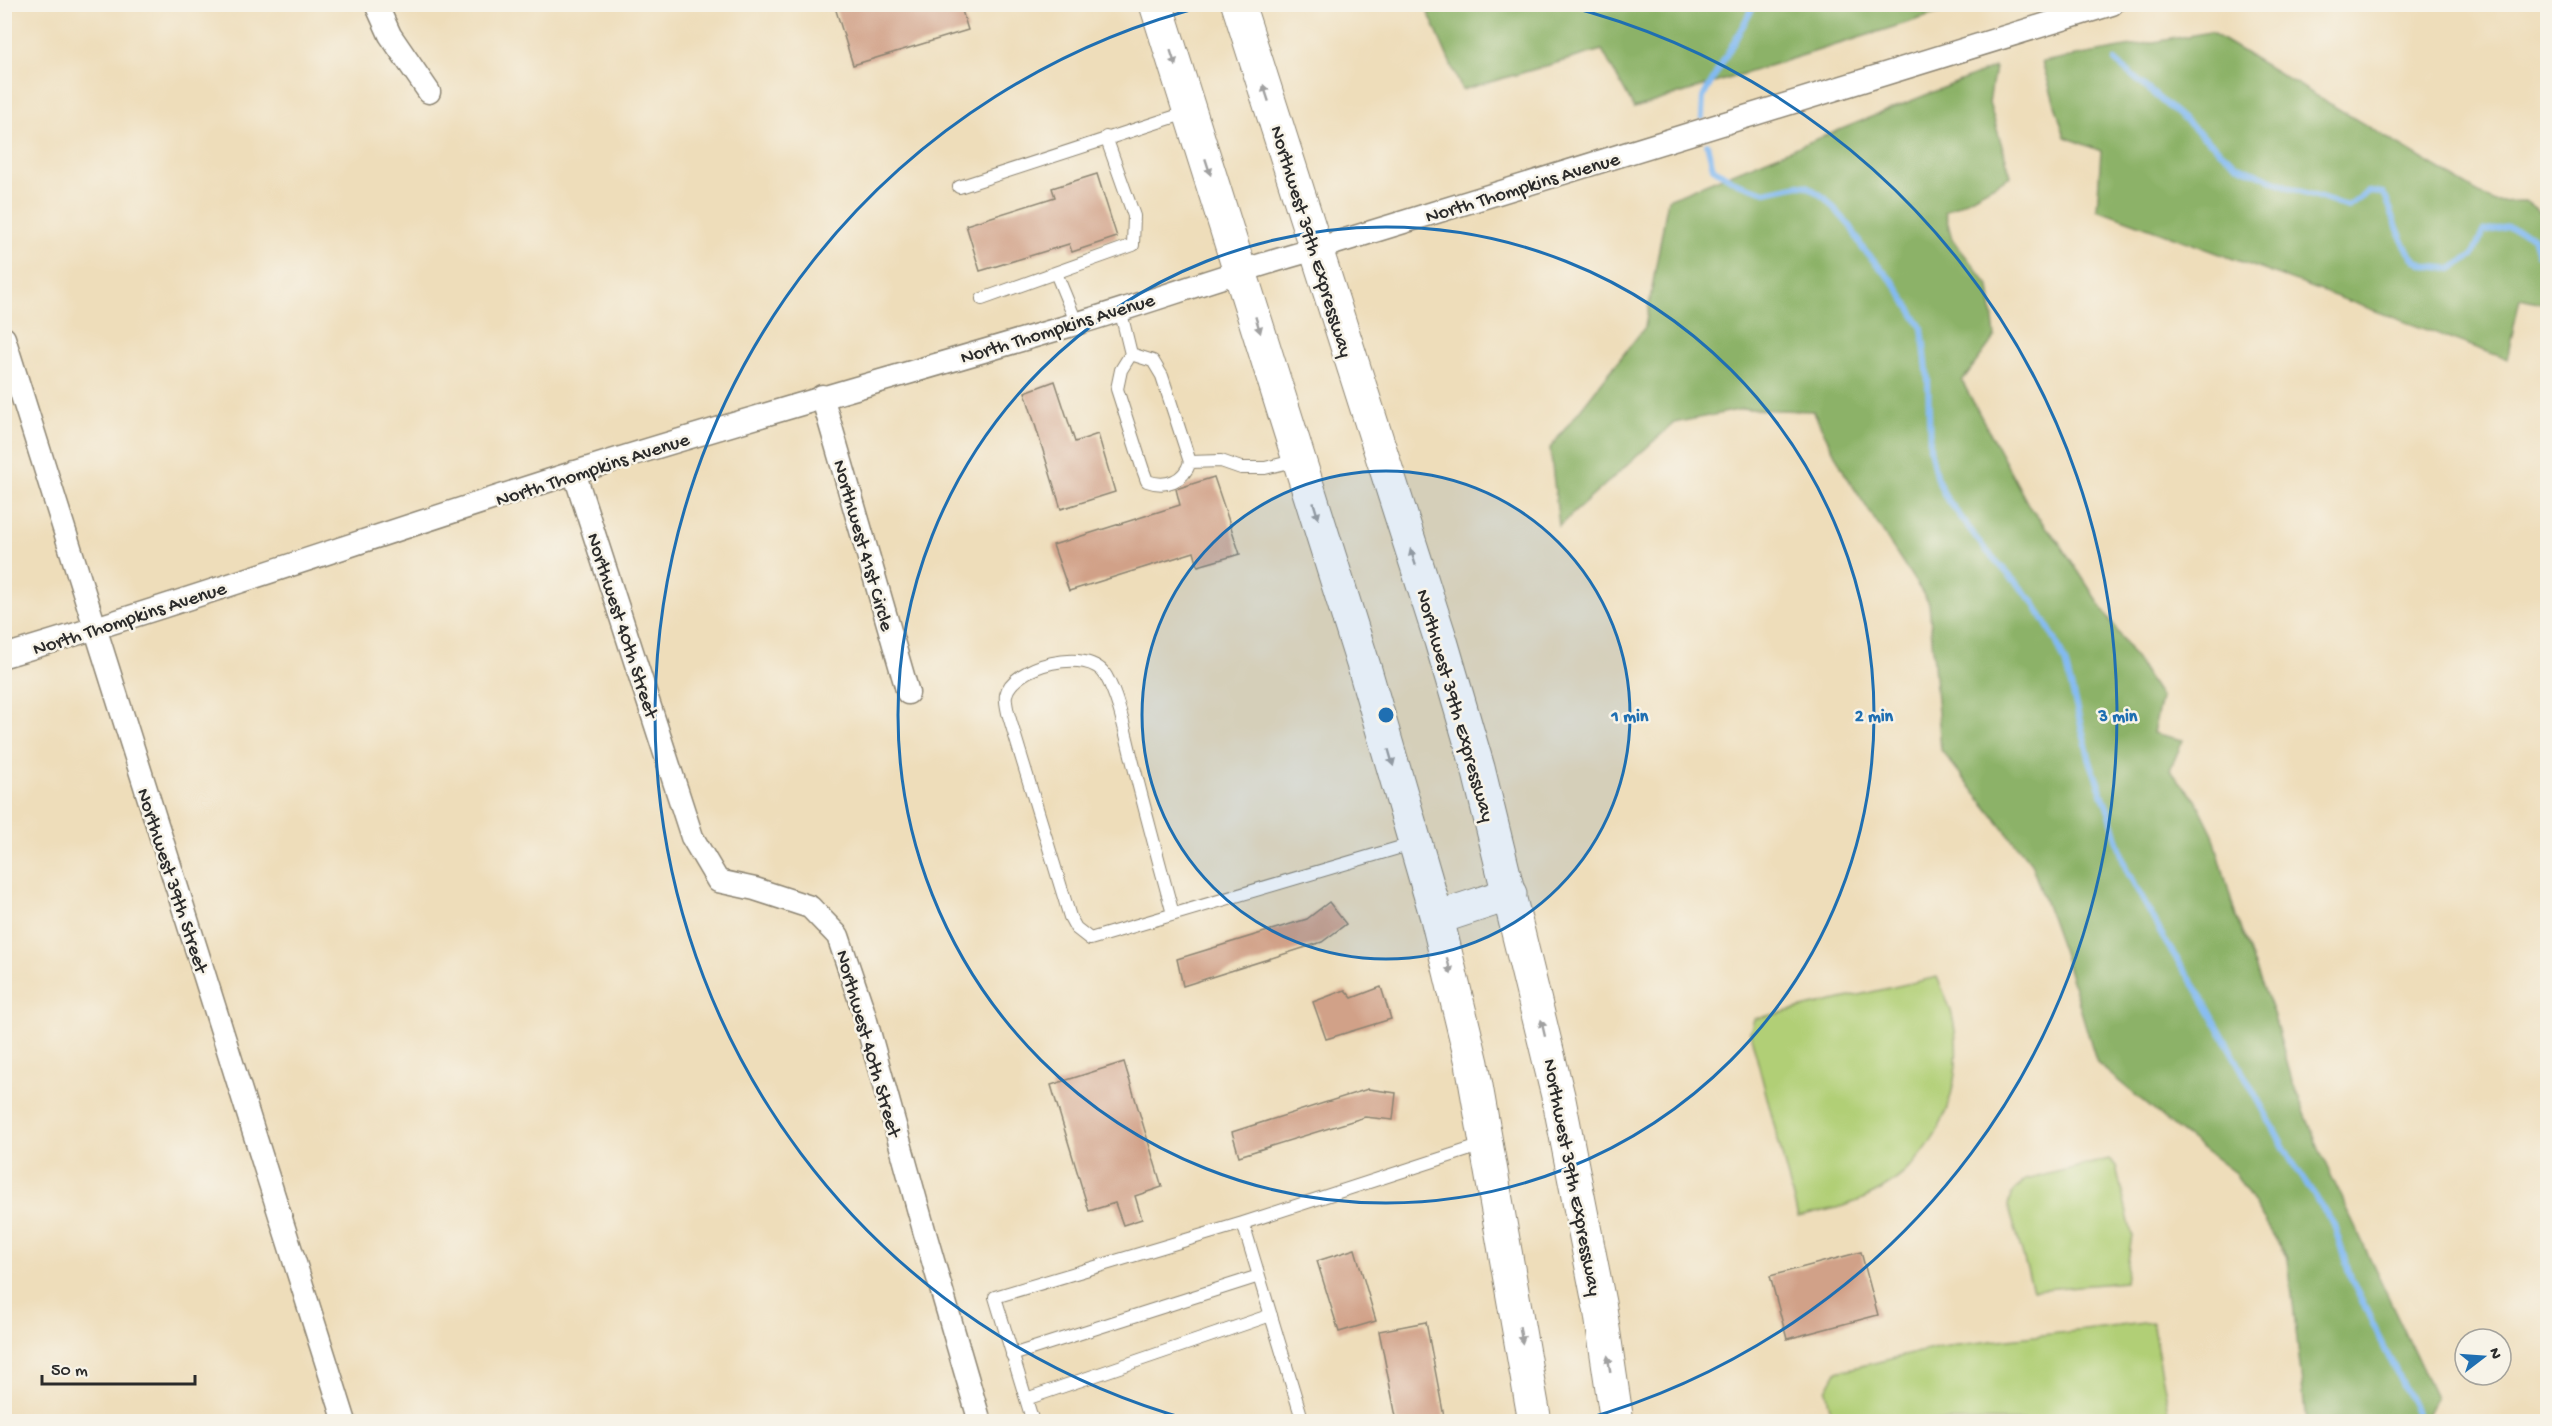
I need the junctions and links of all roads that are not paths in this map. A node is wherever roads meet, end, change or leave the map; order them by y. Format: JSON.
{"nodes":[{"id":1,"x":376,"y":4,"type":"edge"},
{"id":2,"x":1156,"y":4,"type":"edge"},
{"id":3,"x":1238,"y":4,"type":"edge"},
{"id":4,"x":2112,"y":4,"type":"edge"},
{"id":5,"x":429,"y":92,"type":"dead end"},
{"id":6,"x":1190,"y":111,"type":"junction"},
{"id":7,"x":1106,"y":137,"type":"junction"},
{"id":8,"x":959,"y":187,"type":"dead end"},
{"id":9,"x":1316,"y":249,"type":"junction"},
{"id":10,"x":1240,"y":269,"type":"junction"},
{"id":11,"x":1056,"y":273,"type":"junction"},
{"id":12,"x":982,"y":299,"type":"dead end"},
{"id":13,"x":1120,"y":309,"type":"junction"},
{"id":14,"x":1077,"y":324,"type":"junction"},
{"id":15,"x":4,"y":338,"type":"edge"},
{"id":16,"x":1131,"y":354,"type":"junction"},
{"id":17,"x":822,"y":396,"type":"junction"},
{"id":18,"x":1300,"y":460,"type":"junction"},
{"id":19,"x":1190,"y":462,"type":"junction"},
{"id":20,"x":574,"y":472,"type":"junction"},
{"id":21,"x":94,"y":629,"type":"junction"},
{"id":22,"x":4,"y":656,"type":"edge"},
{"id":23,"x":908,"y":693,"type":"dead end"},
{"id":24,"x":1416,"y":842,"type":"junction"},
{"id":25,"x":1510,"y":894,"type":"junction"},
{"id":26,"x":1173,"y":914,"type":"junction"},
{"id":27,"x":1437,"y":918,"type":"junction"},
{"id":28,"x":1488,"y":1144,"type":"junction"},
{"id":29,"x":1243,"y":1223,"type":"junction"},
{"id":30,"x":1258,"y":1276,"type":"junction"},
{"id":31,"x":1271,"y":1315,"type":"junction"},
{"id":32,"x":1012,"y":1355,"type":"junction"},
{"id":33,"x":1026,"y":1399,"type":"junction"},
{"id":34,"x":345,"y":1422,"type":"edge"},
{"id":35,"x":980,"y":1422,"type":"edge"},
{"id":36,"x":1033,"y":1422,"type":"edge"},
{"id":37,"x":1303,"y":1422,"type":"edge"},
{"id":38,"x":1535,"y":1422,"type":"edge"},
{"id":39,"x":1617,"y":1422,"type":"edge"}],
"edges":[{"from":1,"to":5,"type":"street"},
{"from":2,"to":6,"type":"highway","one_way":true},
{"from":9,"to":3,"type":"highway","name":"Northwest 39th Expressway","one_way":true},
{"from":4,"to":9,"type":"street","name":"North Thompkins Avenue"},
{"from":6,"to":7,"type":"lane"},
{"from":6,"to":10,"type":"highway","one_way":true},
{"from":7,"to":8,"type":"lane"},
{"from":7,"to":11,"type":"lane"},
{"from":9,"to":10,"type":"street","name":"North Thompkins Avenue"},
{"from":25,"to":9,"type":"highway","name":"Northwest 39th Expressway","one_way":true},
{"from":10,"to":13,"type":"street","name":"North Thompkins Avenue"},
{"from":10,"to":18,"type":"highway","one_way":true},
{"from":11,"to":12,"type":"lane"},
{"from":11,"to":14,"type":"lane"},
{"from":13,"to":14,"type":"street","name":"North Thompkins Avenue"},
{"from":13,"to":16,"type":"lane"},
{"from":14,"to":17,"type":"street","name":"North Thompkins Avenue"},
{"from":15,"to":21,"type":"street","name":"Northwest 39th Street"},
{"from":16,"to":19,"type":"lane"},
{"from":16,"to":19,"type":"lane"},
{"from":17,"to":20,"type":"street","name":"North Thompkins Avenue"},
{"from":17,"to":23,"type":"street","name":"Northwest 41st Circle"},
{"from":18,"to":19,"type":"lane"},
{"from":18,"to":24,"type":"highway","one_way":true},
{"from":20,"to":21,"type":"street","name":"North Thompkins Avenue"},
{"from":20,"to":35,"type":"street","name":"Northwest 40th Street"},
{"from":21,"to":22,"type":"street","name":"North Thompkins Avenue"},
{"from":21,"to":34,"type":"street","name":"Northwest 39th Street"},
{"from":24,"to":26,"type":"lane"},
{"from":24,"to":27,"type":"highway"},
{"from":25,"to":27,"type":"highway"},
{"from":39,"to":25,"type":"highway","name":"Northwest 39th Expressway","one_way":true},
{"from":26,"to":26,"type":"lane"},
{"from":27,"to":28,"type":"highway","one_way":true},
{"from":28,"to":29,"type":"lane"},
{"from":28,"to":38,"type":"highway","one_way":true},
{"from":29,"to":30,"type":"lane"},
{"from":29,"to":32,"type":"lane"},
{"from":30,"to":31,"type":"lane"},
{"from":30,"to":32,"type":"lane"},
{"from":31,"to":33,"type":"lane"},
{"from":31,"to":37,"type":"lane"},
{"from":32,"to":33,"type":"lane"},
{"from":33,"to":36,"type":"lane"}]}
